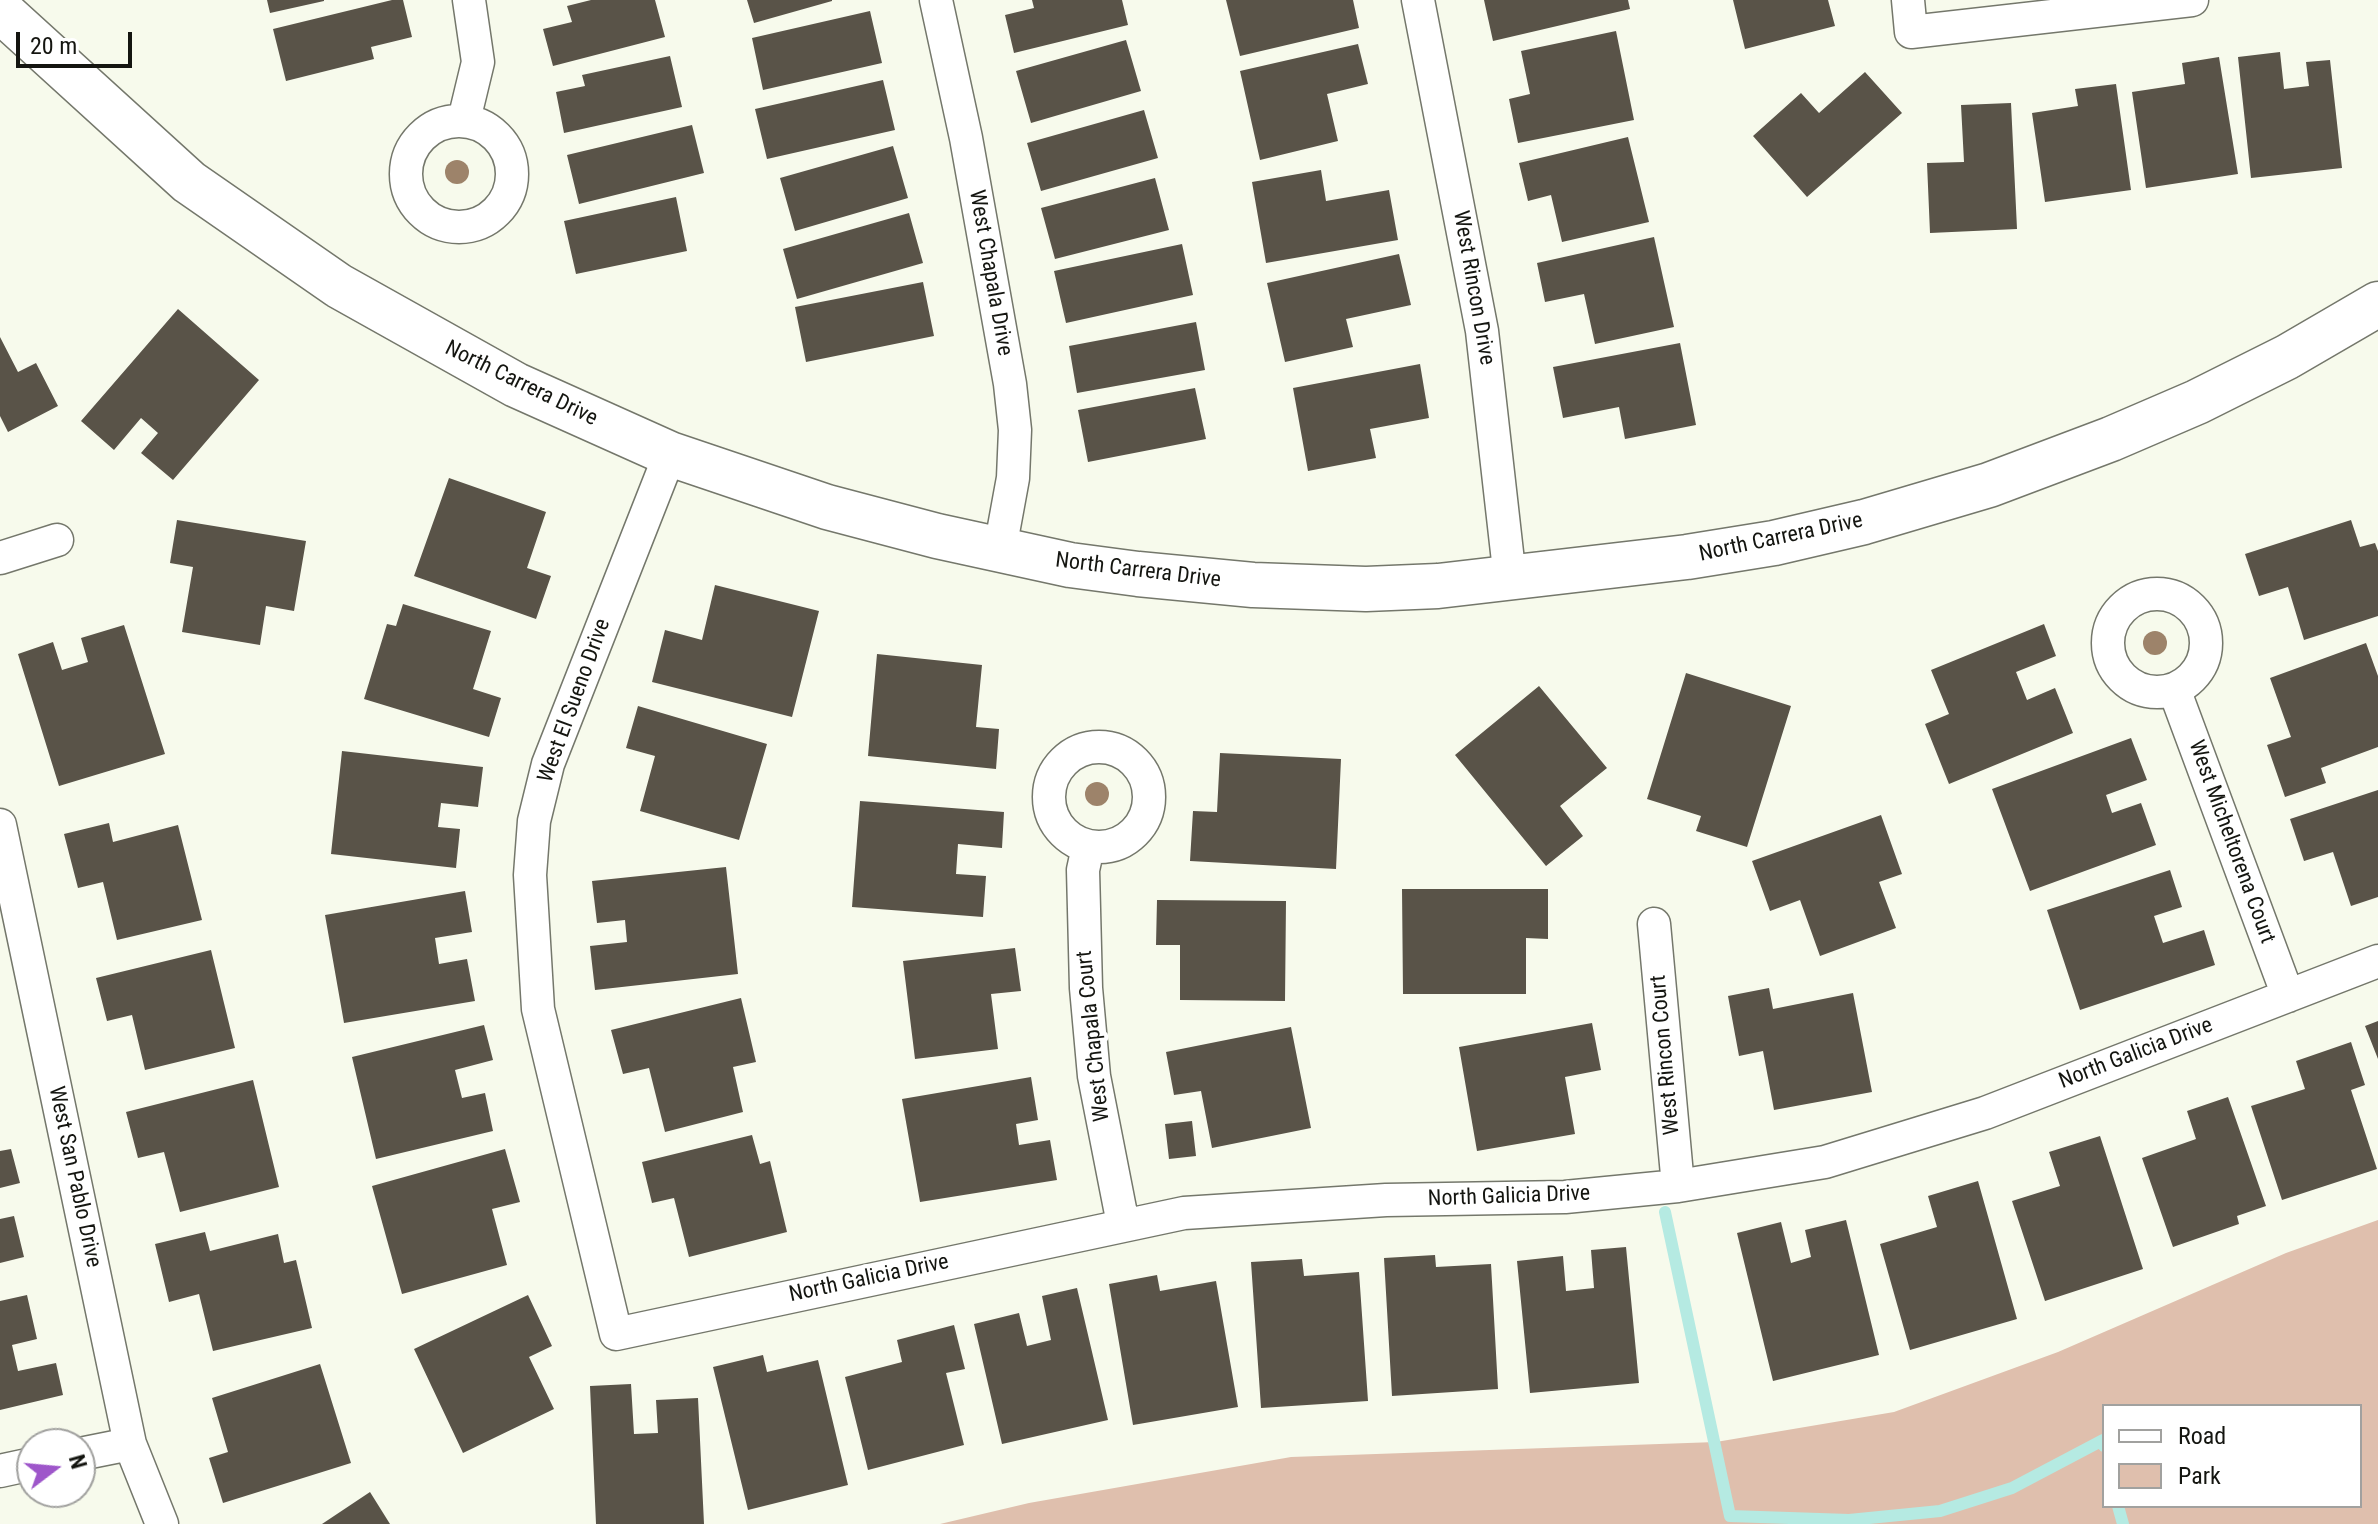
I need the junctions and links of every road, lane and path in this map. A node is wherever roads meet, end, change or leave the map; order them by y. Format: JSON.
{"nodes":[{"id":1,"x":469,"y":0,"type":"edge"},
{"id":2,"x":936,"y":0,"type":"edge"},
{"id":3,"x":1418,"y":0,"type":"edge"},
{"id":4,"x":2192,"y":0,"type":"edge"},
{"id":5,"x":0,"y":10,"type":"edge"},
{"id":6,"x":1910,"y":16,"type":"edge"},
{"id":7,"x":464,"y":120,"type":"dead end"},
{"id":8,"x":2378,"y":304,"type":"edge"},
{"id":9,"x":670,"y":454,"type":"junction"},
{"id":10,"x":57,"y":540,"type":"dead end"},
{"id":11,"x":1000,"y":549,"type":"junction"},
{"id":12,"x":0,"y":558,"type":"edge"},
{"id":13,"x":1510,"y":579,"type":"junction"},
{"id":14,"x":2174,"y":689,"type":"dead end"},
{"id":15,"x":0,"y":825,"type":"edge"},
{"id":16,"x":1088,"y":847,"type":"dead end"},
{"id":17,"x":1654,"y":924,"type":"dead end"},
{"id":18,"x":2378,"y":961,"type":"edge"},
{"id":19,"x":2288,"y":996,"type":"junction"},
{"id":20,"x":1678,"y":1186,"type":"junction"},
{"id":21,"x":1123,"y":1224,"type":"junction"},
{"id":22,"x":616,"y":1334,"type":"joint"},
{"id":23,"x":130,"y":1444,"type":"junction"},
{"id":24,"x":96,"y":1451,"type":"edge"},
{"id":25,"x":162,"y":1524,"type":"edge"}],
"edges":[{"from":1,"to":7,"type":"street"},
{"from":2,"to":11,"type":"street","name":"West Chapala Drive"},
{"from":3,"to":13,"type":"street","name":"West Rincon Drive"},
{"from":4,"to":6,"type":"street"},
{"from":5,"to":9,"type":"street","name":"North Carrera Drive"},
{"from":8,"to":13,"type":"street","name":"North Carrera Drive"},
{"from":9,"to":11,"type":"street","name":"North Carrera Drive"},
{"from":9,"to":22,"type":"street","name":"West El Sueno Drive"},
{"from":10,"to":12,"type":"street"},
{"from":11,"to":13,"type":"street","name":"North Carrera Drive"},
{"from":14,"to":19,"type":"street","name":"West Micheltorena Court"},
{"from":15,"to":23,"type":"street","name":"West San Pablo Drive"},
{"from":16,"to":21,"type":"street","name":"West Chapala Court"},
{"from":17,"to":20,"type":"street","name":"West Rincon Court"},
{"from":18,"to":19,"type":"street","name":"North Galicia Drive"},
{"from":19,"to":20,"type":"street","name":"North Galicia Drive"},
{"from":20,"to":21,"type":"street","name":"North Galicia Drive"},
{"from":21,"to":22,"type":"street","name":"North Galicia Drive"},
{"from":23,"to":24,"type":"street"},
{"from":23,"to":25,"type":"street","name":"West San Pablo Drive"}]}
